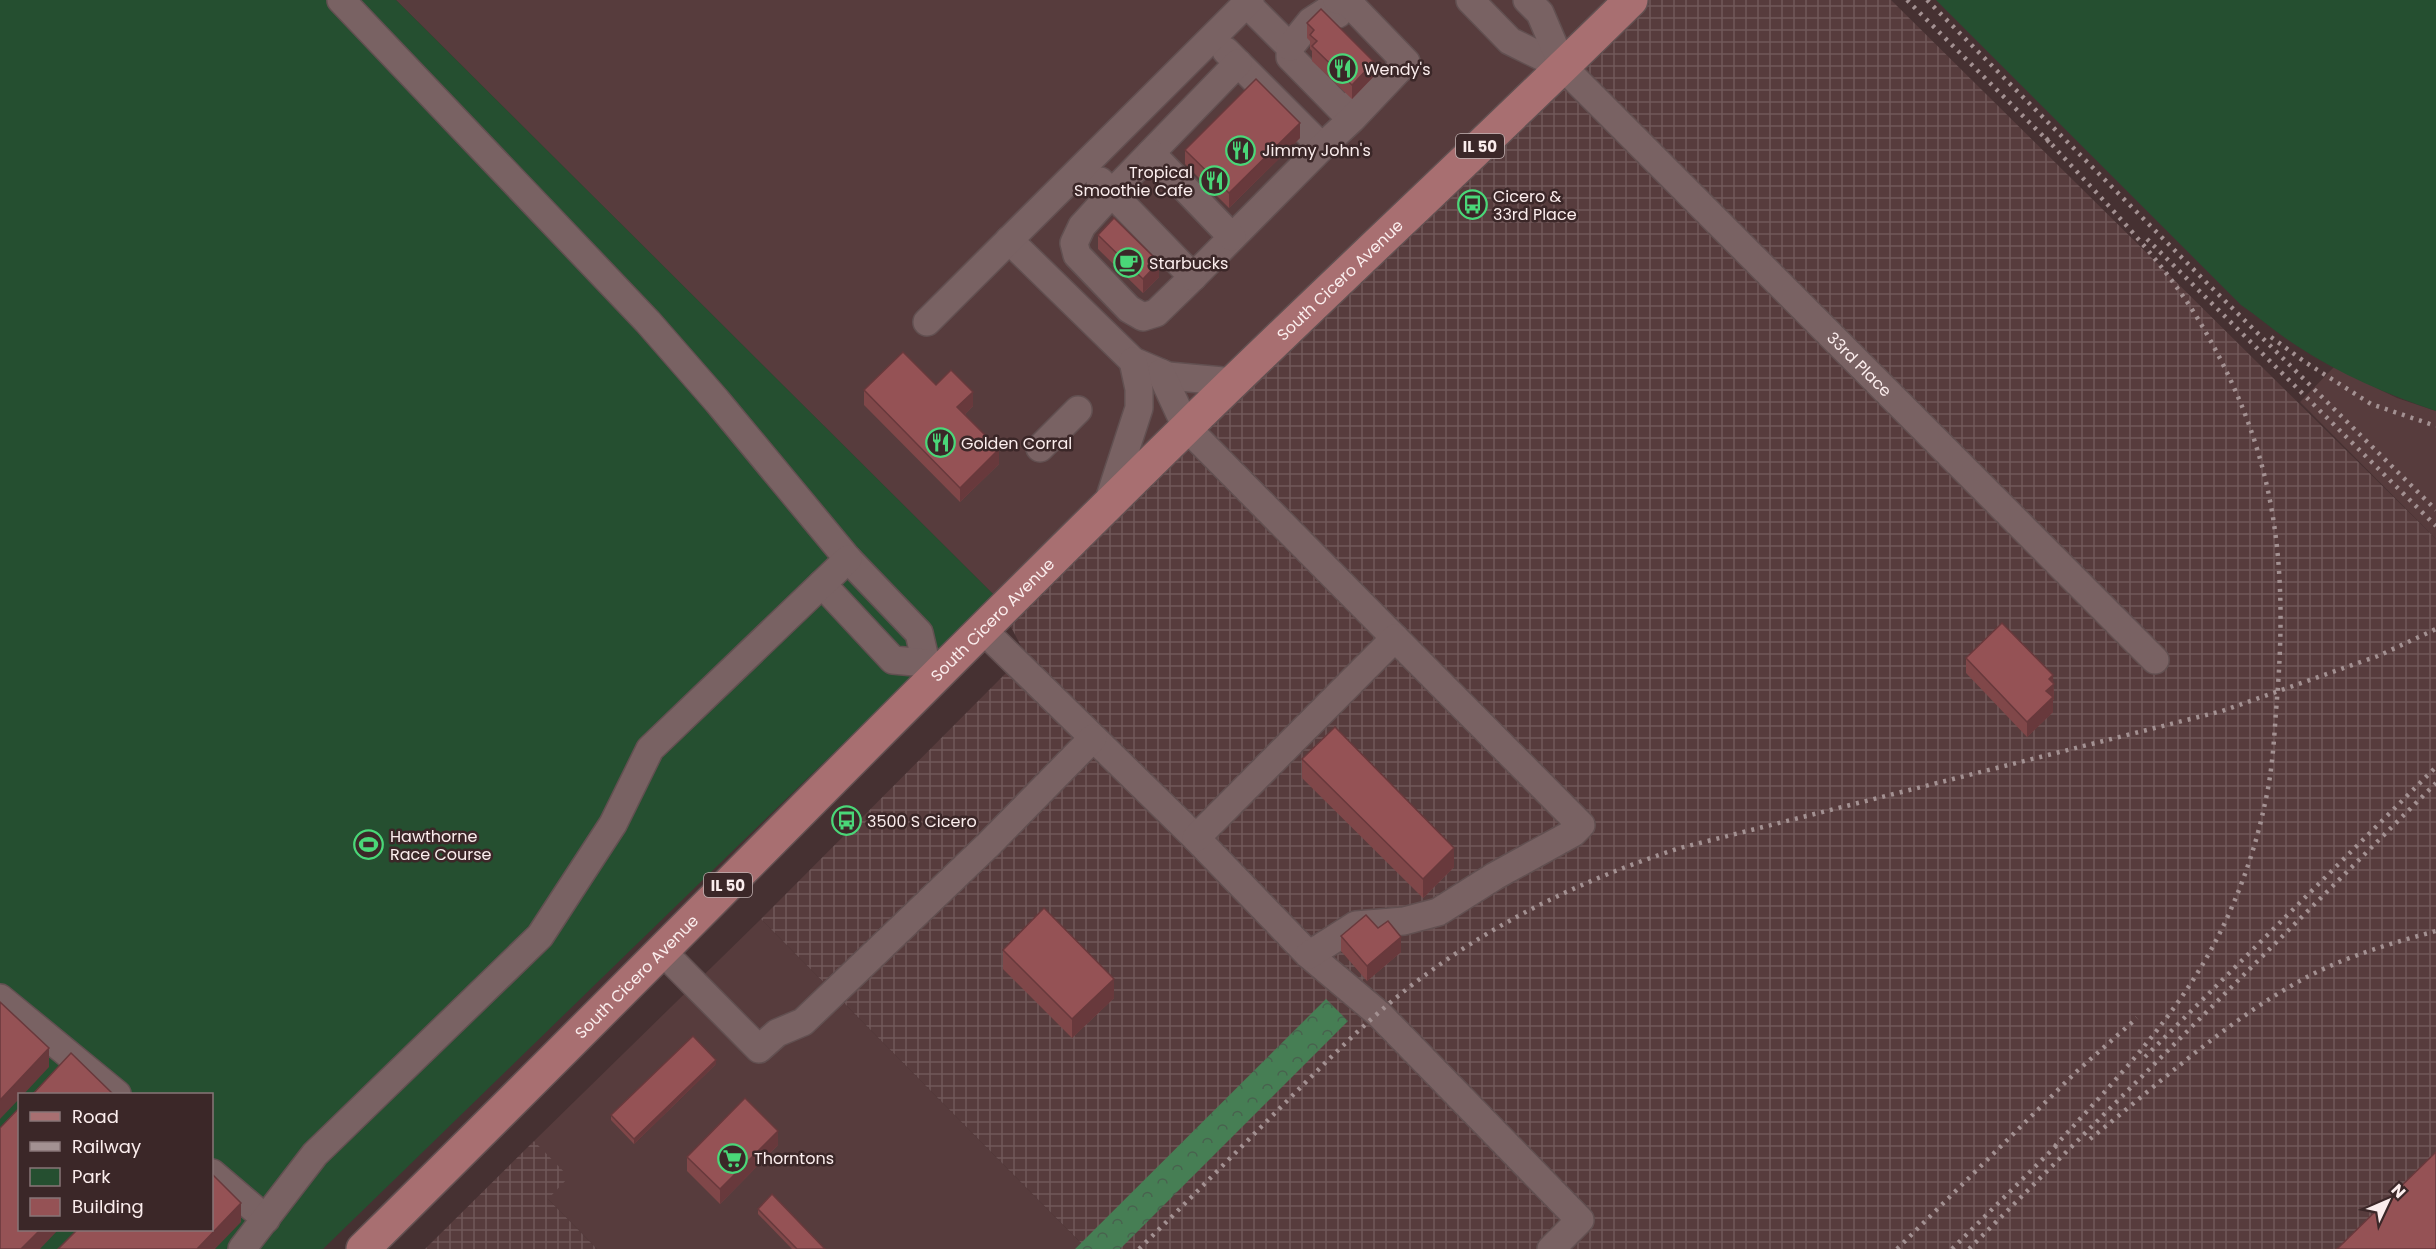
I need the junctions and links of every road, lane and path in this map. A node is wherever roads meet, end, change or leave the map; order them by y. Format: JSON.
{"nodes":[{"id":1,"x":342,"y":0,"type":"edge"},
{"id":2,"x":1318,"y":0,"type":"edge"},
{"id":3,"x":1470,"y":0,"type":"edge"},
{"id":4,"x":1527,"y":0,"type":"edge"},
{"id":5,"x":1631,"y":0,"type":"edge"},
{"id":6,"x":1342,"y":1,"type":"edge"},
{"id":7,"x":1249,"y":2,"type":"edge"},
{"id":8,"x":1212,"y":38,"type":"junction"},
{"id":9,"x":1238,"y":63,"type":"junction"},
{"id":10,"x":1563,"y":67,"type":"junction"},
{"id":11,"x":1322,"y":147,"type":"junction"},
{"id":12,"x":1151,"y":153,"type":"junction"},
{"id":13,"x":1084,"y":165,"type":"junction"},
{"id":14,"x":1112,"y":193,"type":"junction"},
{"id":15,"x":1232,"y":237,"type":"junction"},
{"id":16,"x":1009,"y":240,"type":"junction"},
{"id":17,"x":1193,"y":277,"type":"junction"},
{"id":18,"x":927,"y":322,"type":"dead end"},
{"id":19,"x":1132,"y":361,"type":"junction"},
{"id":20,"x":1161,"y":373,"type":"junction"},
{"id":21,"x":1234,"y":382,"type":"junction"},
{"id":22,"x":1078,"y":411,"type":"dead end"},
{"id":23,"x":1186,"y":427,"type":"junction"},
{"id":24,"x":1040,"y":448,"type":"dead end"},
{"id":25,"x":1107,"y":506,"type":"junction"},
{"id":26,"x":848,"y":559,"type":"junction"},
{"id":27,"x":822,"y":584,"type":"junction"},
{"id":28,"x":982,"y":629,"type":"junction"},
{"id":29,"x":1395,"y":638,"type":"junction"},
{"id":30,"x":2155,"y":660,"type":"dead end"},
{"id":31,"x":932,"y":669,"type":"junction"},
{"id":32,"x":1093,"y":738,"type":"junction"},
{"id":33,"x":1196,"y":838,"type":"junction"},
{"id":34,"x":662,"y":951,"type":"junction"},
{"id":35,"x":1309,"y":955,"type":"junction"},
{"id":36,"x":0,"y":998,"type":"edge"},
{"id":37,"x":115,"y":1093,"type":"edge"},
{"id":38,"x":213,"y":1174,"type":"edge"},
{"id":39,"x":266,"y":1219,"type":"junction"},
{"id":40,"x":242,"y":1249,"type":"edge"},
{"id":41,"x":363,"y":1249,"type":"edge"},
{"id":42,"x":1551,"y":1249,"type":"edge"}],
"edges":[{"from":1,"to":26,"type":"lane"},
{"from":2,"to":7,"type":"lane"},
{"from":3,"to":10,"type":"lane","name":"33rd Place"},
{"from":4,"to":10,"type":"lane","name":"33rd Place"},
{"from":5,"to":10,"type":"main road","name":"South Cicero Avenue","number":"IL 50"},
{"from":6,"to":11,"type":"lane"},
{"from":7,"to":8,"type":"lane"},
{"from":8,"to":9,"type":"lane"},
{"from":8,"to":13,"type":"lane"},
{"from":9,"to":11,"type":"lane"},
{"from":9,"to":12,"type":"lane"},
{"from":10,"to":21,"type":"main road","name":"South Cicero Avenue","number":"IL 50"},
{"from":10,"to":30,"type":"lane","name":"33rd Place"},
{"from":11,"to":15,"type":"lane"},
{"from":12,"to":14,"type":"lane"},
{"from":12,"to":15,"type":"lane"},
{"from":13,"to":14,"type":"lane"},
{"from":13,"to":16,"type":"lane"},
{"from":14,"to":17,"type":"lane"},
{"from":14,"to":17,"type":"lane"},
{"from":15,"to":17,"type":"lane"},
{"from":16,"to":18,"type":"lane"},
{"from":16,"to":19,"type":"lane"},
{"from":19,"to":20,"type":"lane"},
{"from":19,"to":25,"type":"lane"},
{"from":20,"to":21,"type":"lane"},
{"from":20,"to":23,"type":"lane"},
{"from":21,"to":23,"type":"main road","name":"South Cicero Avenue","number":"IL 50"},
{"from":22,"to":24,"type":"lane"},
{"from":23,"to":25,"type":"main road","name":"South Cicero Avenue","number":"IL 50"},
{"from":23,"to":29,"type":"lane"},
{"from":25,"to":28,"type":"main road","name":"South Cicero Avenue","number":"IL 50"},
{"from":26,"to":27,"type":"lane"},
{"from":26,"to":31,"type":"lane"},
{"from":27,"to":31,"type":"lane"},
{"from":27,"to":39,"type":"lane"},
{"from":28,"to":31,"type":"main road","name":"South Cicero Avenue","number":"IL 50"},
{"from":28,"to":32,"type":"lane"},
{"from":29,"to":33,"type":"lane"},
{"from":29,"to":35,"type":"lane"},
{"from":31,"to":34,"type":"main road","name":"South Cicero Avenue","number":"IL 50"},
{"from":32,"to":33,"type":"lane"},
{"from":32,"to":34,"type":"lane"},
{"from":33,"to":35,"type":"lane"},
{"from":34,"to":41,"type":"main road","name":"South Cicero Avenue","number":"IL 50"},
{"from":35,"to":42,"type":"lane"},
{"from":36,"to":37,"type":"lane"},
{"from":38,"to":39,"type":"lane"},
{"from":39,"to":40,"type":"lane"}]}
